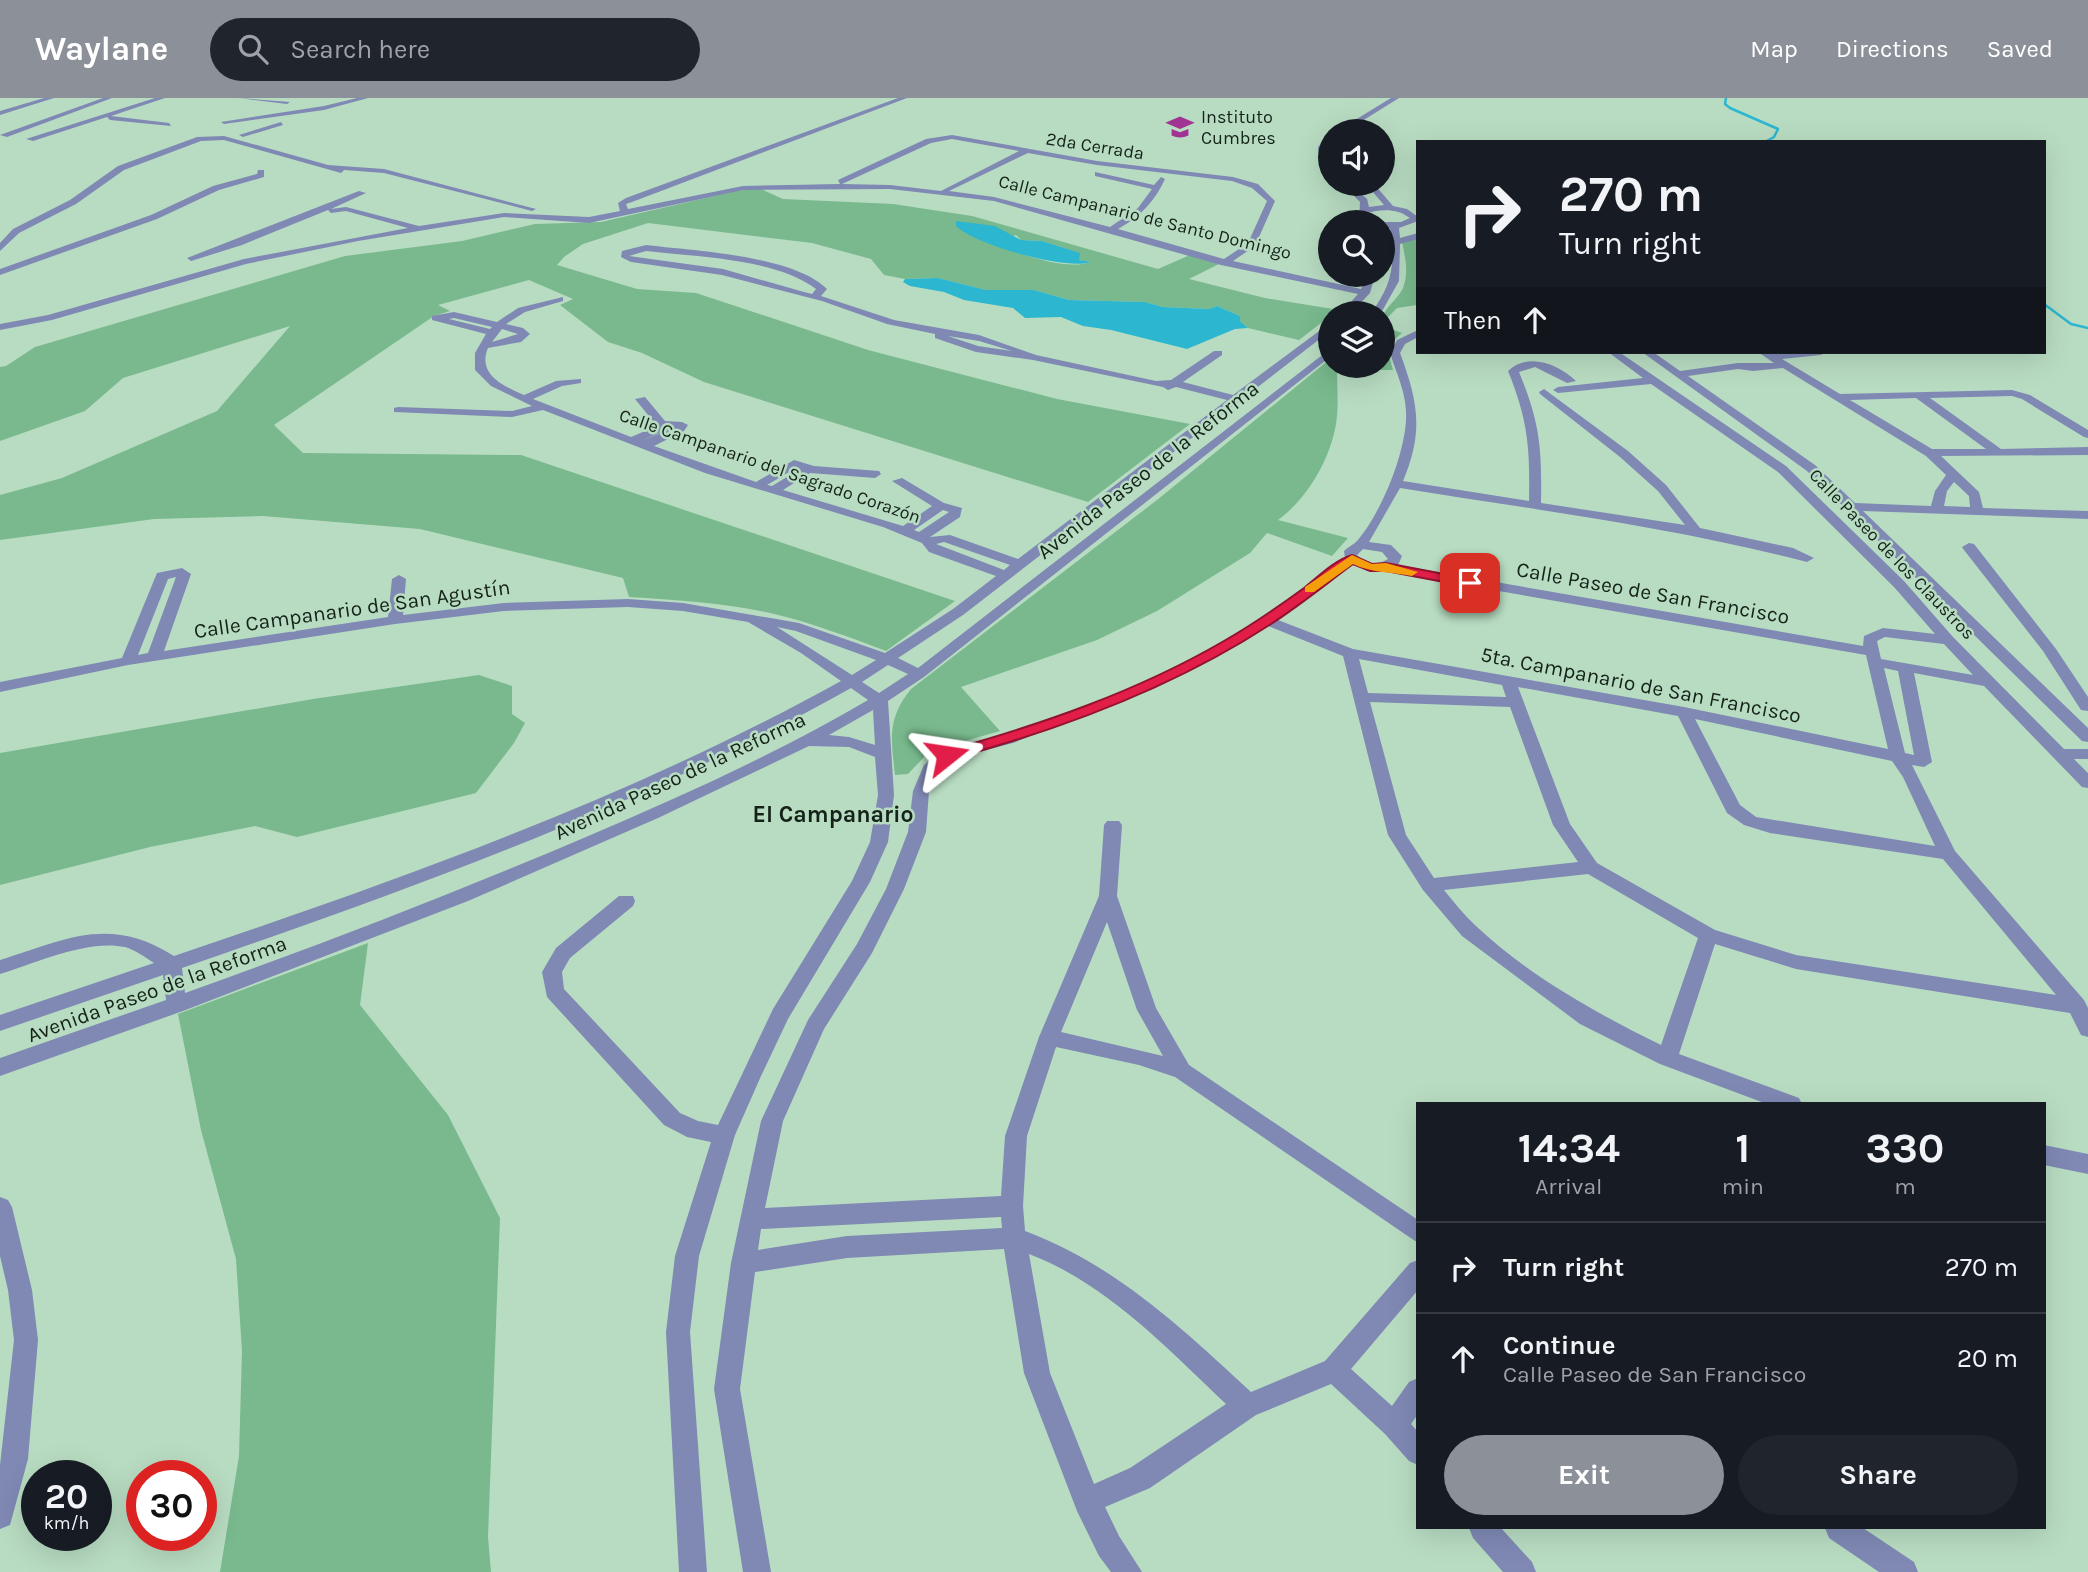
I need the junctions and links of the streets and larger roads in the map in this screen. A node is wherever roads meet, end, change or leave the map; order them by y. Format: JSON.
{"nodes":[{"id":1,"x":51,"y":98,"type":"edge"},
{"id":2,"x":109,"y":98,"type":"edge"},
{"id":3,"x":162,"y":98,"type":"edge"},
{"id":4,"x":242,"y":98,"type":"edge"},
{"id":5,"x":379,"y":98,"type":"edge"},
{"id":6,"x":904,"y":98,"type":"edge"},
{"id":7,"x":359,"y":101,"type":"edge"},
{"id":8,"x":1398,"y":101,"type":"edge"},
{"id":9,"x":287,"y":102,"type":"dead end"},
{"id":10,"x":0,"y":111,"type":"edge"},
{"id":11,"x":103,"y":117,"type":"junction"},
{"id":12,"x":1362,"y":119,"type":"edge"},
{"id":13,"x":1376,"y":119,"type":"edge"},
{"id":14,"x":169,"y":125,"type":"dead end"},
{"id":15,"x":253,"y":132,"type":"junction"},
{"id":16,"x":4,"y":135,"type":"dead end"},
{"id":17,"x":243,"y":135,"type":"dead end"},
{"id":18,"x":30,"y":139,"type":"dead end"},
{"id":19,"x":238,"y":143,"type":"junction"},
{"id":20,"x":180,"y":146,"type":"junction"},
{"id":21,"x":1027,"y":150,"type":"junction"},
{"id":22,"x":1012,"y":159,"type":"junction"},
{"id":23,"x":1023,"y":161,"type":"dead end"},
{"id":24,"x":241,"y":170,"type":"dead end"},
{"id":25,"x":1084,"y":172,"type":"dead end"},
{"id":26,"x":1163,"y":172,"type":"junction"},
{"id":27,"x":225,"y":174,"type":"dead end"},
{"id":28,"x":841,"y":183,"type":"junction"},
{"id":29,"x":1158,"y":188,"type":"junction"},
{"id":30,"x":947,"y":189,"type":"junction"},
{"id":31,"x":362,"y":193,"type":"dead end"},
{"id":32,"x":200,"y":195,"type":"junction"},
{"id":33,"x":1359,"y":196,"type":"edge"},
{"id":34,"x":1380,"y":196,"type":"edge"},
{"id":35,"x":349,"y":198,"type":"junction"},
{"id":36,"x":513,"y":203,"type":"junction"},
{"id":37,"x":1391,"y":208,"type":"junction"},
{"id":38,"x":346,"y":209,"type":"junction"},
{"id":39,"x":1366,"y":210,"type":"joint"},
{"id":40,"x":624,"y":211,"type":"junction"},
{"id":41,"x":496,"y":216,"type":"junction"},
{"id":42,"x":300,"y":218,"type":"junction"},
{"id":43,"x":399,"y":222,"type":"junction"},
{"id":44,"x":1414,"y":222,"type":"edge"},
{"id":45,"x":1119,"y":225,"type":"junction"},
{"id":46,"x":1395,"y":225,"type":"edge"},
{"id":47,"x":422,"y":228,"type":"junction"},
{"id":48,"x":1110,"y":230,"type":"junction"},
{"id":49,"x":395,"y":233,"type":"junction"},
{"id":50,"x":1416,"y":236,"type":"edge"},
{"id":51,"x":1395,"y":237,"type":"edge"},
{"id":52,"x":0,"y":248,"type":"edge"},
{"id":53,"x":1396,"y":249,"type":"junction"},
{"id":54,"x":665,"y":250,"type":"junction"},
{"id":55,"x":191,"y":258,"type":"dead end"},
{"id":56,"x":1234,"y":258,"type":"junction"},
{"id":57,"x":650,"y":260,"type":"junction"},
{"id":58,"x":1224,"y":263,"type":"junction"},
{"id":59,"x":0,"y":272,"type":"edge"},
{"id":60,"x":1368,"y":287,"type":"edge"},
{"id":61,"x":1367,"y":290,"type":"junction"},
{"id":62,"x":816,"y":295,"type":"junction"},
{"id":63,"x":560,"y":299,"type":"dead end"},
{"id":64,"x":1357,"y":301,"type":"edge"},
{"id":65,"x":1385,"y":301,"type":"edge"},
{"id":66,"x":0,"y":327,"type":"edge"},
{"id":67,"x":496,"y":329,"type":"junction"},
{"id":68,"x":1416,"y":334,"type":"edge"},
{"id":69,"x":1318,"y":335,"type":"edge"},
{"id":70,"x":484,"y":346,"type":"junction"},
{"id":71,"x":1217,"y":354,"type":"dead end"},
{"id":72,"x":1616,"y":354,"type":"edge"},
{"id":73,"x":1650,"y":354,"type":"edge"},
{"id":74,"x":1794,"y":354,"type":"edge"},
{"id":75,"x":1752,"y":357,"type":"edge"},
{"id":76,"x":1287,"y":360,"type":"junction"},
{"id":77,"x":1318,"y":362,"type":"edge"},
{"id":78,"x":1784,"y":365,"type":"junction"},
{"id":79,"x":1314,"y":366,"type":"junction"},
{"id":80,"x":1676,"y":371,"type":"junction"},
{"id":81,"x":1648,"y":376,"type":"junction"},
{"id":82,"x":1264,"y":377,"type":"junction"},
{"id":83,"x":1571,"y":381,"type":"junction"},
{"id":84,"x":1290,"y":384,"type":"junction"},
{"id":85,"x":1165,"y":385,"type":"junction"},
{"id":86,"x":1521,"y":390,"type":"junction"},
{"id":87,"x":1544,"y":392,"type":"junction"},
{"id":88,"x":1918,"y":395,"type":"junction"},
{"id":89,"x":1835,"y":397,"type":"junction"},
{"id":90,"x":641,"y":399,"type":"dead end"},
{"id":91,"x":537,"y":402,"type":"junction"},
{"id":92,"x":1230,"y":403,"type":"junction"},
{"id":93,"x":398,"y":410,"type":"dead end"},
{"id":94,"x":1745,"y":421,"type":"junction"},
{"id":95,"x":1718,"y":424,"type":"junction"},
{"id":96,"x":663,"y":426,"type":"junction"},
{"id":97,"x":2088,"y":435,"type":"edge"},
{"id":98,"x":631,"y":442,"type":"junction"},
{"id":99,"x":644,"y":447,"type":"junction"},
{"id":100,"x":1997,"y":451,"type":"junction"},
{"id":101,"x":2088,"y":451,"type":"edge"},
{"id":102,"x":1930,"y":453,"type":"junction"},
{"id":103,"x":808,"y":469,"type":"junction"},
{"id":104,"x":1142,"y":469,"type":"junction"},
{"id":105,"x":1954,"y":472,"type":"junction"},
{"id":106,"x":875,"y":474,"type":"dead end"},
{"id":107,"x":1171,"y":479,"type":"junction"},
{"id":108,"x":898,"y":481,"type":"dead end"},
{"id":109,"x":1398,"y":484,"type":"junction"},
{"id":110,"x":757,"y":486,"type":"junction"},
{"id":111,"x":1118,"y":487,"type":"junction"},
{"id":112,"x":773,"y":491,"type":"junction"},
{"id":113,"x":1149,"y":497,"type":"junction"},
{"id":114,"x":1535,"y":499,"type":"junction"},
{"id":115,"x":941,"y":506,"type":"junction"},
{"id":116,"x":1852,"y":507,"type":"junction"},
{"id":117,"x":1937,"y":509,"type":"junction"},
{"id":118,"x":1977,"y":509,"type":"junction"},
{"id":119,"x":2088,"y":515,"type":"edge"},
{"id":120,"x":904,"y":531,"type":"junction"},
{"id":121,"x":1696,"y":531,"type":"junction"},
{"id":122,"x":925,"y":539,"type":"junction"},
{"id":123,"x":1969,"y":547,"type":"dead end"},
{"id":124,"x":1357,"y":552,"type":"junction"},
{"id":125,"x":1903,"y":556,"type":"junction"},
{"id":126,"x":1870,"y":557,"type":"junction"},
{"id":127,"x":1807,"y":558,"type":"dead end"},
{"id":128,"x":1390,"y":562,"type":"junction"},
{"id":129,"x":1020,"y":564,"type":"junction"},
{"id":130,"x":1005,"y":575,"type":"junction"},
{"id":131,"x":399,"y":579,"type":"dead end"},
{"id":132,"x":1932,"y":583,"type":"junction"},
{"id":133,"x":1899,"y":584,"type":"junction"},
{"id":134,"x":395,"y":620,"type":"junction"},
{"id":135,"x":753,"y":620,"type":"junction"},
{"id":136,"x":1267,"y":621,"type":"junction"},
{"id":137,"x":1948,"y":640,"type":"junction"},
{"id":138,"x":1871,"y":651,"type":"junction"},
{"id":139,"x":1350,"y":653,"type":"junction"},
{"id":140,"x":155,"y":657,"type":"junction"},
{"id":141,"x":888,"y":659,"type":"junction"},
{"id":142,"x":128,"y":662,"type":"junction"},
{"id":143,"x":1905,"y":668,"type":"junction"},
{"id":144,"x":919,"y":674,"type":"junction"},
{"id":145,"x":853,"y":681,"type":"junction"},
{"id":146,"x":1508,"y":681,"type":"junction"},
{"id":147,"x":1989,"y":682,"type":"junction"},
{"id":148,"x":0,"y":687,"type":"edge"},
{"id":149,"x":1363,"y":697,"type":"junction"},
{"id":150,"x":880,"y":701,"type":"junction"},
{"id":151,"x":1514,"y":702,"type":"junction"},
{"id":152,"x":2055,"y":705,"type":"junction"},
{"id":153,"x":2087,"y":707,"type":"edge"},
{"id":154,"x":1684,"y":712,"type":"junction"},
{"id":155,"x":2085,"y":731,"type":"edge"},
{"id":156,"x":802,"y":744,"type":"junction"},
{"id":157,"x":2059,"y":754,"type":"junction"},
{"id":158,"x":2088,"y":754,"type":"edge"},
{"id":159,"x":884,"y":755,"type":"junction"},
{"id":160,"x":1898,"y":757,"type":"junction"},
{"id":161,"x":1917,"y":769,"type":"junction"},
{"id":162,"x":2088,"y":783,"type":"edge"},
{"id":163,"x":1113,"y":825,"type":"dead end"},
{"id":164,"x":1948,"y":854,"type":"junction"},
{"id":165,"x":1591,"y":867,"type":"junction"},
{"id":166,"x":1429,"y":885,"type":"junction"},
{"id":167,"x":1108,"y":896,"type":"junction"},
{"id":168,"x":626,"y":901,"type":"dead end"},
{"id":169,"x":1708,"y":935,"type":"junction"},
{"id":170,"x":172,"y":965,"type":"junction"},
{"id":171,"x":0,"y":967,"type":"edge"},
{"id":172,"x":176,"y":1005,"type":"junction"},
{"id":173,"x":2077,"y":1006,"type":"junction"},
{"id":174,"x":0,"y":1023,"type":"edge"},
{"id":175,"x":2088,"y":1028,"type":"edge"},
{"id":176,"x":1049,"y":1037,"type":"junction"},
{"id":177,"x":1667,"y":1058,"type":"junction"},
{"id":178,"x":0,"y":1067,"type":"edge"},
{"id":179,"x":1182,"y":1071,"type":"junction"},
{"id":180,"x":1786,"y":1102,"type":"edge"},
{"id":181,"x":724,"y":1135,"type":"junction"},
{"id":182,"x":2046,"y":1156,"type":"edge"},
{"id":183,"x":2088,"y":1164,"type":"edge"},
{"id":184,"x":1012,"y":1206,"type":"junction"},
{"id":185,"x":0,"y":1207,"type":"edge"},
{"id":186,"x":751,"y":1219,"type":"junction"},
{"id":187,"x":1416,"y":1232,"type":"edge"},
{"id":188,"x":1014,"y":1238,"type":"junction"},
{"id":189,"x":743,"y":1263,"type":"junction"},
{"id":190,"x":1416,"y":1273,"type":"edge"},
{"id":191,"x":1334,"y":1370,"type":"junction"},
{"id":192,"x":1416,"y":1394,"type":"edge"},
{"id":193,"x":1247,"y":1406,"type":"junction"},
{"id":194,"x":1394,"y":1425,"type":"junction"},
{"id":195,"x":1416,"y":1450,"type":"edge"},
{"id":196,"x":1087,"y":1501,"type":"junction"},
{"id":197,"x":0,"y":1515,"type":"edge"},
{"id":198,"x":1484,"y":1529,"type":"edge"},
{"id":199,"x":1840,"y":1529,"type":"edge"},
{"id":200,"x":693,"y":1572,"type":"edge"},
{"id":201,"x":757,"y":1572,"type":"edge"},
{"id":202,"x":1128,"y":1572,"type":"edge"},
{"id":203,"x":1522,"y":1572,"type":"edge"},
{"id":204,"x":1904,"y":1572,"type":"edge"}],
"edges":[{"from":1,"to":10,"type":"street"},
{"from":2,"to":16,"type":"street"},
{"from":3,"to":11,"type":"street"},
{"from":4,"to":9,"type":"street"},
{"from":5,"to":7,"type":"street"},
{"from":6,"to":40,"type":"street"},
{"from":7,"to":15,"type":"street"},
{"from":7,"to":15,"type":"street"},
{"from":8,"to":12,"type":"street"},
{"from":8,"to":13,"type":"street"},
{"from":11,"to":14,"type":"street"},
{"from":11,"to":18,"type":"street"},
{"from":15,"to":17,"type":"street"},
{"from":19,"to":20,"type":"street"},
{"from":19,"to":20,"type":"street"},
{"from":19,"to":36,"type":"street"},
{"from":20,"to":52,"type":"street"},
{"from":21,"to":22,"type":"street"},
{"from":21,"to":26,"type":"street","name":"2da Cerrada"},
{"from":21,"to":28,"type":"street","name":"2da Cerrada"},
{"from":22,"to":23,"type":"street"},
{"from":22,"to":30,"type":"street"},
{"from":24,"to":32,"type":"street"},
{"from":25,"to":29,"type":"street"},
{"from":26,"to":29,"type":"street"},
{"from":26,"to":56,"type":"street","name":"2da Cerrada"},
{"from":27,"to":32,"type":"street"},
{"from":28,"to":30,"type":"street","name":"Calle Campanario de Santo Domingo"},
{"from":28,"to":40,"type":"street","name":"Calle Campanario de Santo Domingo"},
{"from":29,"to":45,"type":"street"},
{"from":30,"to":45,"type":"street","name":"Calle Campanario de Santo Domingo"},
{"from":30,"to":48,"type":"street","name":"Calle Campanario de Santo Domingo"},
{"from":31,"to":35,"type":"street"},
{"from":32,"to":59,"type":"street"},
{"from":33,"to":39,"type":"street"},
{"from":34,"to":37,"type":"street"},
{"from":35,"to":38,"type":"street"},
{"from":35,"to":42,"type":"street"},
{"from":36,"to":40,"type":"street"},
{"from":36,"to":41,"type":"street"},
{"from":37,"to":39,"type":"street"},
{"from":37,"to":44,"type":"street"},
{"from":38,"to":42,"type":"street"},
{"from":38,"to":43,"type":"street"},
{"from":40,"to":41,"type":"street"},
{"from":41,"to":47,"type":"street"},
{"from":42,"to":55,"type":"street"},
{"from":43,"to":47,"type":"street"},
{"from":43,"to":49,"type":"street"},
{"from":44,"to":46,"type":"street"},
{"from":45,"to":48,"type":"street"},
{"from":45,"to":56,"type":"street","name":"Calle Campanario de Santo Domingo"},
{"from":47,"to":49,"type":"street"},
{"from":48,"to":58,"type":"street","name":"Calle Campanario de Santo Domingo"},
{"from":49,"to":66,"type":"street"},
{"from":50,"to":53,"type":"street"},
{"from":51,"to":53,"type":"street"},
{"from":53,"to":65,"type":"street"},
{"from":54,"to":57,"type":"street"},
{"from":54,"to":57,"type":"street"},
{"from":54,"to":62,"type":"street"},
{"from":56,"to":58,"type":"street","name":"2da Cerrada"},
{"from":56,"to":61,"type":"street","name":"Calle Campanario de Santo Domingo"},
{"from":57,"to":62,"type":"street"},
{"from":58,"to":61,"type":"street","name":"Calle Campanario de Santo Domingo"},
{"from":60,"to":61,"type":"street"},
{"from":61,"to":64,"type":"street"},
{"from":62,"to":85,"type":"street"},
{"from":63,"to":67,"type":"street"},
{"from":67,"to":67,"type":"street"},
{"from":67,"to":70,"type":"street"},
{"from":67,"to":70,"type":"street"},
{"from":68,"to":109,"type":"street"},
{"from":69,"to":76,"type":"street","name":"Avenida Paseo de la Reforma"},
{"from":70,"to":91,"type":"street","name":"Calle Campanario del Sagrado Corazón"},
{"from":71,"to":85,"type":"street"},
{"from":72,"to":81,"type":"street","name":"Calle Paseo de los Claustros"},
{"from":73,"to":80,"type":"street","name":"Calle Paseo de los Claustros"},
{"from":74,"to":75,"type":"street"},
{"from":75,"to":78,"type":"street"},
{"from":75,"to":78,"type":"street"},
{"from":75,"to":80,"type":"street"},
{"from":76,"to":79,"type":"street"},
{"from":76,"to":82,"type":"street","name":"Avenida Paseo de la Reforma"},
{"from":77,"to":79,"type":"street","name":"Avenida Paseo de la Reforma"},
{"from":78,"to":89,"type":"street"},
{"from":79,"to":84,"type":"street","name":"Avenida Paseo de la Reforma"},
{"from":80,"to":94,"type":"street","name":"Calle Paseo de los Claustros"},
{"from":81,"to":83,"type":"street"},
{"from":81,"to":87,"type":"street"},
{"from":81,"to":95,"type":"street","name":"Calle Paseo de los Claustros"},
{"from":82,"to":84,"type":"street"},
{"from":82,"to":92,"type":"street","name":"Avenida Paseo de la Reforma"},
{"from":83,"to":86,"type":"street"},
{"from":83,"to":86,"type":"street"},
{"from":84,"to":107,"type":"street","name":"Avenida Paseo de la Reforma"},
{"from":85,"to":92,"type":"street"},
{"from":86,"to":87,"type":"street"},
{"from":86,"to":114,"type":"street"},
{"from":87,"to":121,"type":"street"},
{"from":88,"to":89,"type":"street"},
{"from":88,"to":97,"type":"street"},
{"from":88,"to":100,"type":"street"},
{"from":89,"to":102,"type":"street"},
{"from":90,"to":96,"type":"street"},
{"from":91,"to":93,"type":"street"},
{"from":91,"to":98,"type":"street","name":"Calle Campanario del Sagrado Corazón"},
{"from":92,"to":104,"type":"street","name":"Avenida Paseo de la Reforma"},
{"from":94,"to":95,"type":"street"},
{"from":94,"to":116,"type":"street","name":"Calle Paseo de los Claustros"},
{"from":95,"to":126,"type":"street","name":"Calle Paseo de los Claustros"},
{"from":96,"to":98,"type":"street"},
{"from":96,"to":99,"type":"street"},
{"from":98,"to":99,"type":"street","name":"Calle Campanario del Sagrado Corazón"},
{"from":99,"to":110,"type":"street","name":"Calle Campanario del Sagrado Corazón"},
{"from":100,"to":101,"type":"street"},
{"from":100,"to":102,"type":"street"},
{"from":102,"to":105,"type":"street"},
{"from":103,"to":106,"type":"street"},
{"from":103,"to":110,"type":"street"},
{"from":103,"to":112,"type":"street"},
{"from":104,"to":107,"type":"street"},
{"from":104,"to":111,"type":"street","name":"Avenida Paseo de la Reforma"},
{"from":105,"to":117,"type":"street"},
{"from":105,"to":118,"type":"street"},
{"from":107,"to":113,"type":"street","name":"Avenida Paseo de la Reforma"},
{"from":108,"to":115,"type":"street"},
{"from":109,"to":114,"type":"street"},
{"from":109,"to":124,"type":"street"},
{"from":110,"to":112,"type":"street","name":"Calle Campanario del Sagrado Corazón"},
{"from":111,"to":113,"type":"street"},
{"from":111,"to":129,"type":"street","name":"Avenida Paseo de la Reforma"},
{"from":112,"to":120,"type":"street","name":"Calle Campanario del Sagrado Corazón"},
{"from":113,"to":144,"type":"street","name":"Avenida Paseo de la Reforma"},
{"from":114,"to":121,"type":"street"},
{"from":115,"to":120,"type":"street"},
{"from":115,"to":122,"type":"street"},
{"from":116,"to":117,"type":"street"},
{"from":116,"to":125,"type":"street","name":"Calle Paseo de los Claustros"},
{"from":117,"to":118,"type":"street"},
{"from":118,"to":119,"type":"street"},
{"from":120,"to":122,"type":"street","name":"Calle Campanario del Sagrado Corazón"},
{"from":121,"to":127,"type":"street"},
{"from":122,"to":129,"type":"street","name":"Calle Campanario del Sagrado Corazón"},
{"from":122,"to":130,"type":"street","name":"Calle Campanario del Sagrado Corazón"},
{"from":123,"to":153,"type":"street"},
{"from":124,"to":128,"type":"street"},
{"from":124,"to":128,"type":"street"},
{"from":124,"to":136,"type":"street"},
{"from":125,"to":126,"type":"street"},
{"from":125,"to":132,"type":"street","name":"Calle Paseo de los Claustros"},
{"from":126,"to":133,"type":"street","name":"Calle Paseo de los Claustros"},
{"from":128,"to":138,"type":"street","name":"Calle Paseo de San Francisco"},
{"from":129,"to":130,"type":"street","name":"Avenida Paseo de la Reforma"},
{"from":130,"to":141,"type":"street","name":"Avenida Paseo de la Reforma"},
{"from":131,"to":134,"type":"street"},
{"from":132,"to":133,"type":"street"},
{"from":132,"to":152,"type":"street","name":"Calle Paseo de los Claustros"},
{"from":133,"to":137,"type":"street","name":"Calle Paseo de los Claustros"},
{"from":134,"to":135,"type":"street","name":"Calle Campanario de San Agustín"},
{"from":134,"to":140,"type":"street","name":"Calle Campanario de San Agustín"},
{"from":135,"to":141,"type":"street","name":"Calle Campanario de San Agustín"},
{"from":135,"to":145,"type":"street","name":"Calle Campanario de San Agustín"},
{"from":136,"to":139,"type":"street","name":"5ta. Campanario de San Francisco"},
{"from":136,"to":186,"type":"street"},
{"from":137,"to":138,"type":"street"},
{"from":137,"to":147,"type":"street","name":"Calle Paseo de los Claustros"},
{"from":138,"to":143,"type":"street","name":"Calle Paseo de San Francisco"},
{"from":138,"to":160,"type":"street"},
{"from":139,"to":146,"type":"street","name":"5ta. Campanario de San Francisco"},
{"from":139,"to":149,"type":"street"},
{"from":140,"to":142,"type":"street","name":"Calle Campanario de San Agustín"},
{"from":140,"to":142,"type":"street"},
{"from":141,"to":144,"type":"street","name":"Calle Campanario de San Agustín"},
{"from":141,"to":145,"type":"street","name":"Avenida Paseo de la Reforma"},
{"from":142,"to":148,"type":"street","name":"Calle Campanario de San Agustín"},
{"from":143,"to":147,"type":"street","name":"Calle Paseo de San Francisco"},
{"from":143,"to":161,"type":"street"},
{"from":144,"to":150,"type":"street","name":"Avenida Paseo de la Reforma"},
{"from":145,"to":150,"type":"street","name":"Calle Campanario de San Agustín"},
{"from":145,"to":170,"type":"street","name":"Avenida Paseo de la Reforma"},
{"from":146,"to":151,"type":"street"},
{"from":146,"to":154,"type":"street","name":"5ta. Campanario de San Francisco"},
{"from":147,"to":157,"type":"street","name":"Calle Paseo de los Claustros"},
{"from":149,"to":151,"type":"street"},
{"from":149,"to":166,"type":"street"},
{"from":150,"to":156,"type":"street","name":"Avenida Paseo de la Reforma"},
{"from":150,"to":159,"type":"street"},
{"from":151,"to":165,"type":"street"},
{"from":152,"to":153,"type":"street"},
{"from":152,"to":155,"type":"street","name":"Calle Paseo de los Claustros"},
{"from":154,"to":160,"type":"street","name":"5ta. Campanario de San Francisco"},
{"from":154,"to":164,"type":"street"},
{"from":156,"to":159,"type":"street"},
{"from":156,"to":172,"type":"street","name":"Avenida Paseo de la Reforma"},
{"from":157,"to":158,"type":"street"},
{"from":157,"to":162,"type":"street","name":"Calle Paseo de los Claustros"},
{"from":159,"to":181,"type":"street"},
{"from":160,"to":161,"type":"street"},
{"from":161,"to":164,"type":"street"},
{"from":163,"to":167,"type":"street"},
{"from":164,"to":173,"type":"street"},
{"from":165,"to":166,"type":"street"},
{"from":165,"to":169,"type":"street"},
{"from":166,"to":177,"type":"street"},
{"from":167,"to":176,"type":"street"},
{"from":167,"to":179,"type":"street"},
{"from":168,"to":181,"type":"street"},
{"from":169,"to":173,"type":"street"},
{"from":169,"to":177,"type":"street"},
{"from":170,"to":171,"type":"street"},
{"from":170,"to":172,"type":"street"},
{"from":170,"to":174,"type":"street","name":"Avenida Paseo de la Reforma"},
{"from":172,"to":178,"type":"street","name":"Avenida Paseo de la Reforma"},
{"from":173,"to":175,"type":"street"},
{"from":176,"to":179,"type":"street"},
{"from":176,"to":184,"type":"street"},
{"from":177,"to":180,"type":"street"},
{"from":179,"to":187,"type":"street"},
{"from":181,"to":200,"type":"street"},
{"from":182,"to":183,"type":"street"},
{"from":184,"to":186,"type":"street"},
{"from":184,"to":188,"type":"street"},
{"from":185,"to":197,"type":"street"},
{"from":186,"to":189,"type":"street"},
{"from":188,"to":189,"type":"street"},
{"from":188,"to":193,"type":"street"},
{"from":188,"to":196,"type":"street"},
{"from":189,"to":201,"type":"street"},
{"from":190,"to":191,"type":"street"},
{"from":191,"to":193,"type":"street"},
{"from":191,"to":194,"type":"street"},
{"from":192,"to":194,"type":"street"},
{"from":193,"to":196,"type":"street"},
{"from":194,"to":195,"type":"street"},
{"from":196,"to":202,"type":"street"},
{"from":198,"to":203,"type":"street"},
{"from":199,"to":204,"type":"street"}]}
